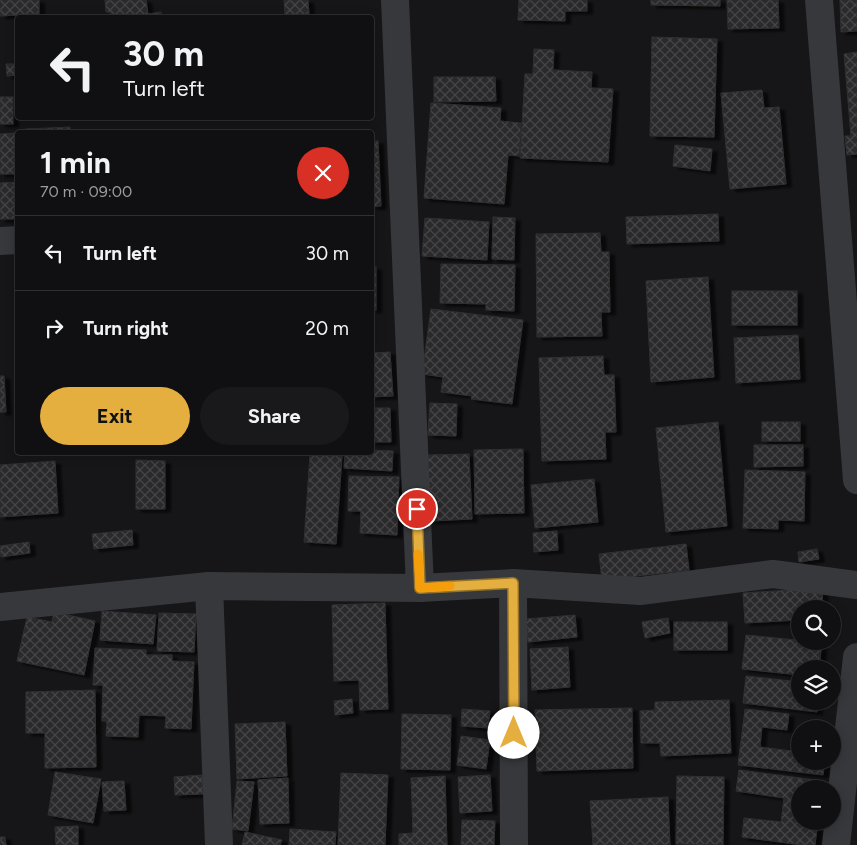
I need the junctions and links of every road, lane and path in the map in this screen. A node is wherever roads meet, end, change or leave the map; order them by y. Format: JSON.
{"nodes":[{"id":1,"x":395,"y":0,"type":"edge"},
{"id":2,"x":819,"y":0,"type":"edge"},
{"id":3,"x":15,"y":240,"type":"edge"},
{"id":4,"x":0,"y":242,"type":"edge"},
{"id":5,"x":857,"y":480,"type":"edge"},
{"id":6,"x":513,"y":583,"type":"junction"},
{"id":7,"x":857,"y":585,"type":"edge"},
{"id":8,"x":210,"y":586,"type":"junction"},
{"id":9,"x":420,"y":588,"type":"junction"},
{"id":10,"x":0,"y":607,"type":"edge"},
{"id":11,"x":857,"y":657,"type":"edge"},
{"id":12,"x":219,"y":845,"type":"edge"},
{"id":13,"x":514,"y":845,"type":"edge"},
{"id":14,"x":836,"y":845,"type":"edge"}],
"edges":[{"from":1,"to":9,"type":"street"},
{"from":2,"to":5,"type":"street"},
{"from":3,"to":4,"type":"street"},
{"from":6,"to":7,"type":"street"},
{"from":6,"to":9,"type":"street"},
{"from":6,"to":13,"type":"street"},
{"from":8,"to":9,"type":"street"},
{"from":8,"to":10,"type":"street"},
{"from":8,"to":12,"type":"street"},
{"from":11,"to":14,"type":"street"}]}
